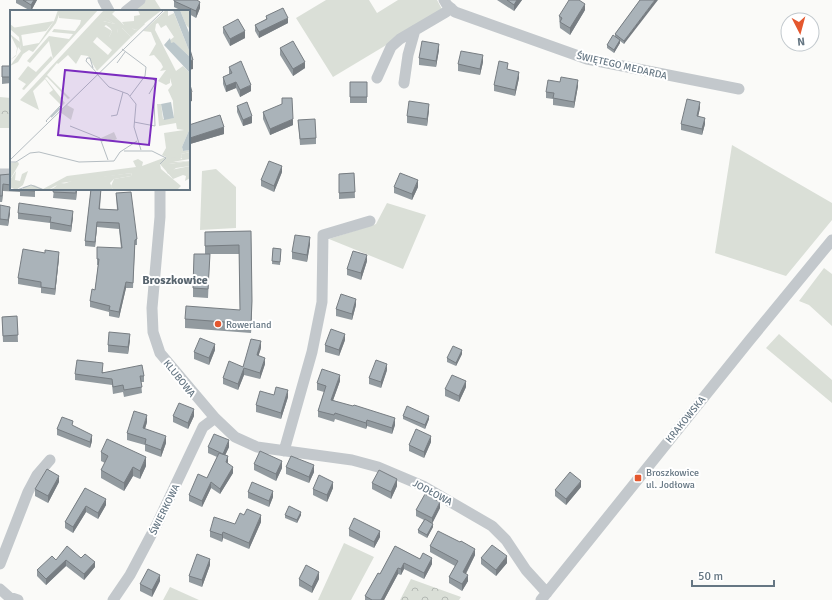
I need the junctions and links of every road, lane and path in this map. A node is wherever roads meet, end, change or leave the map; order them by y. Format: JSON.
{"nodes":[{"id":1,"x":103,"y":0,"type":"edge"},
{"id":2,"x":140,"y":0,"type":"edge"},
{"id":3,"x":448,"y":4,"type":"edge"},
{"id":4,"x":108,"y":10,"type":"edge"},
{"id":5,"x":127,"y":10,"type":"edge"},
{"id":6,"x":415,"y":30,"type":"junction"},
{"id":7,"x":377,"y":78,"type":"dead end"},
{"id":8,"x":404,"y":83,"type":"dead end"},
{"id":9,"x":739,"y":89,"type":"dead end"},
{"id":10,"x":160,"y":190,"type":"edge"},
{"id":11,"x":370,"y":221,"type":"dead end"},
{"id":12,"x":830,"y":247,"type":"edge"},
{"id":13,"x":214,"y":418,"type":"junction"},
{"id":14,"x":284,"y":451,"type":"junction"},
{"id":15,"x":50,"y":460,"type":"dead end"},
{"id":16,"x":0,"y":564,"type":"edge"},
{"id":17,"x":0,"y":589,"type":"edge"},
{"id":18,"x":545,"y":597,"type":"edge"},
{"id":19,"x":18,"y":600,"type":"edge"},
{"id":20,"x":113,"y":600,"type":"edge"}],
"edges":[{"from":1,"to":4,"type":"street"},
{"from":2,"to":5,"type":"street"},
{"from":3,"to":6,"type":"street"},
{"from":3,"to":9,"type":"street","name":"ŚWIĘTEGO MEDARDA"},
{"from":6,"to":7,"type":"street"},
{"from":6,"to":8,"type":"street"},
{"from":10,"to":13,"type":"street","name":"KLUBOWA"},
{"from":11,"to":14,"type":"street"},
{"from":12,"to":18,"type":"street","name":"KRAKOWSKA"},
{"from":13,"to":14,"type":"street","name":"JODŁOWA"},
{"from":13,"to":20,"type":"street","name":"ŚWIERKOWA"},
{"from":14,"to":18,"type":"street","name":"JODŁOWA"},
{"from":15,"to":16,"type":"street"},
{"from":17,"to":19,"type":"street"}]}
